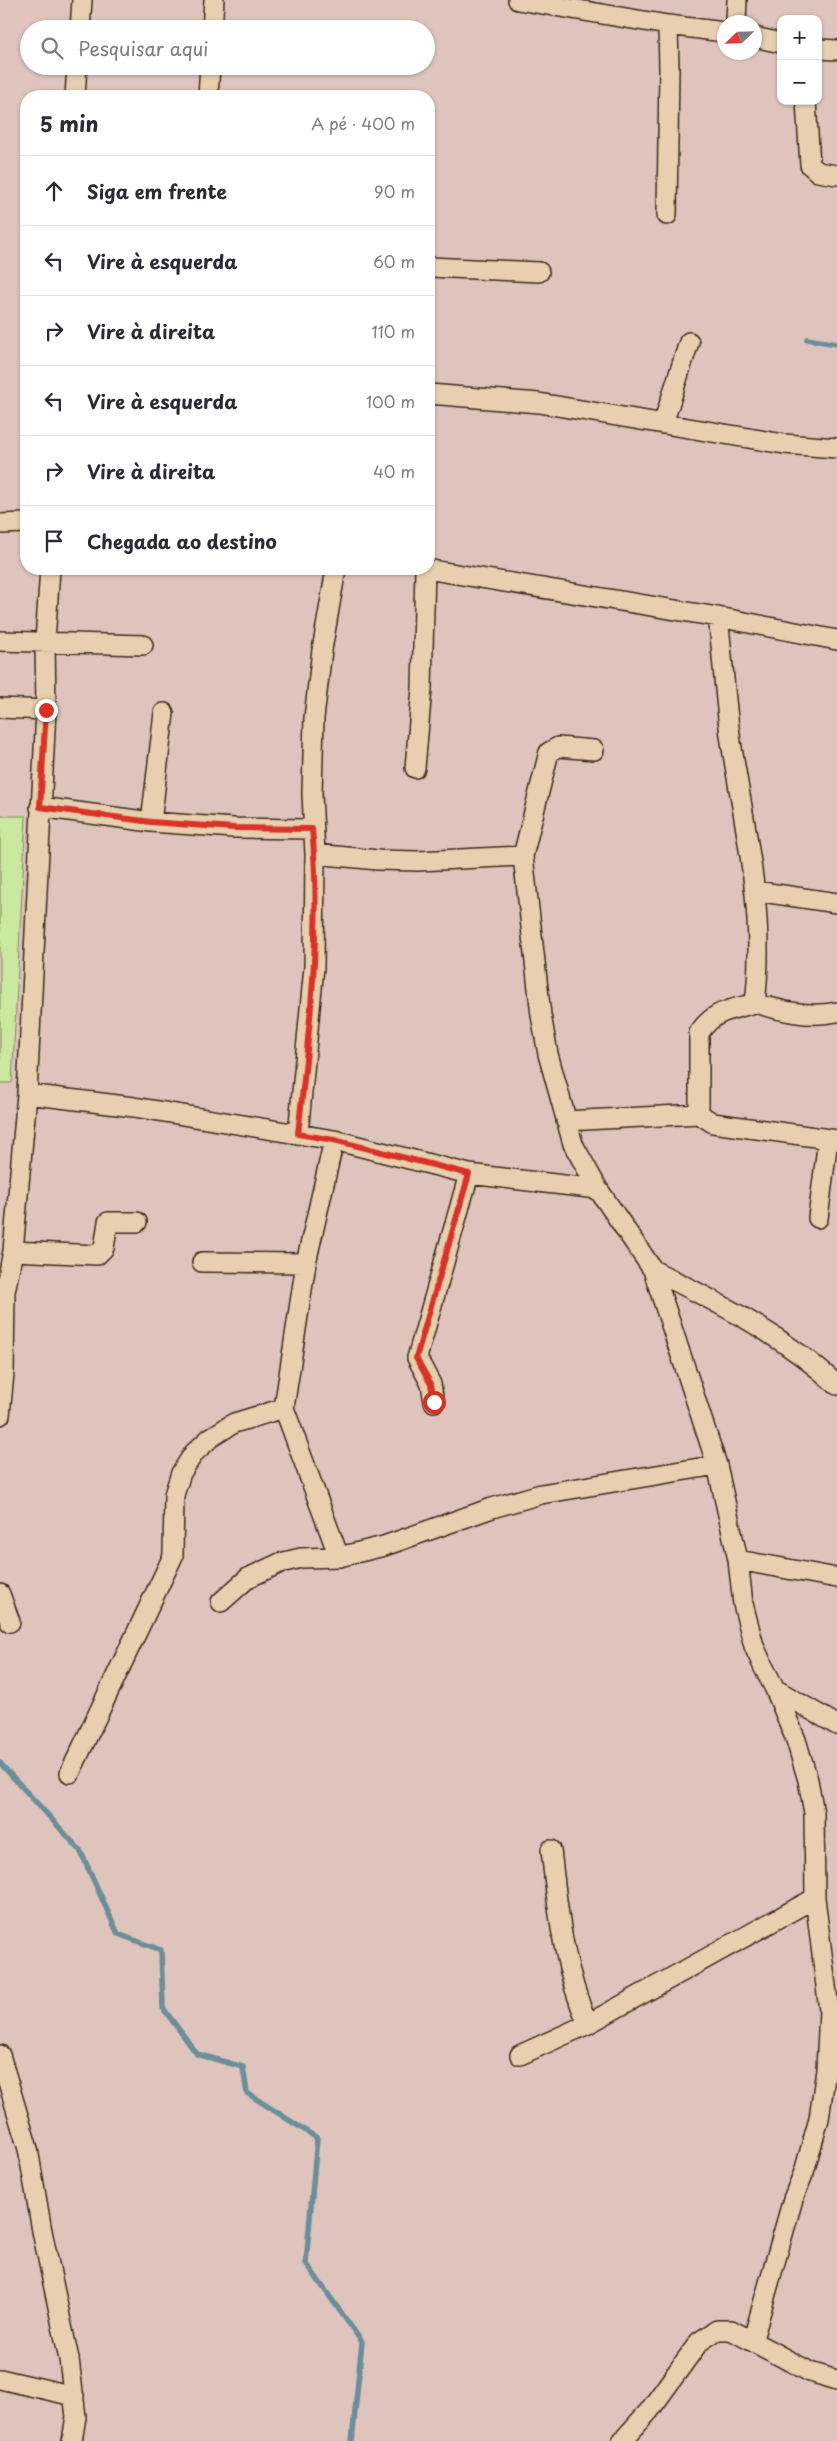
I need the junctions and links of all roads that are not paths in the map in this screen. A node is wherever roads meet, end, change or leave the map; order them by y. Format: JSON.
{"nodes":[{"id":1,"x":82,"y":0,"type":"edge"},
{"id":2,"x":214,"y":0,"type":"edge"},
{"id":3,"x":518,"y":0,"type":"edge"},
{"id":4,"x":737,"y":0,"type":"edge"},
{"id":5,"x":579,"y":4,"type":"edge"},
{"id":6,"x":736,"y":15,"type":"edge"},
{"id":7,"x":81,"y":20,"type":"edge"},
{"id":8,"x":213,"y":20,"type":"edge"},
{"id":9,"x":668,"y":25,"type":"junction"},
{"id":10,"x":717,"y":31,"type":"edge"},
{"id":11,"x":762,"y":39,"type":"edge"},
{"id":12,"x":777,"y":42,"type":"edge"},
{"id":13,"x":822,"y":49,"type":"edge"},
{"id":14,"x":837,"y":50,"type":"edge"},
{"id":15,"x":76,"y":75,"type":"edge"},
{"id":16,"x":209,"y":75,"type":"edge"},
{"id":17,"x":75,"y":90,"type":"edge"},
{"id":18,"x":208,"y":90,"type":"edge"},
{"id":19,"x":806,"y":105,"type":"edge"},
{"id":20,"x":837,"y":174,"type":"edge"},
{"id":21,"x":667,"y":215,"type":"dead end"},
{"id":22,"x":435,"y":267,"type":"edge"},
{"id":23,"x":539,"y":272,"type":"dead end"},
{"id":24,"x":689,"y":342,"type":"dead end"},
{"id":25,"x":435,"y":394,"type":"edge"},
{"id":26,"x":663,"y":424,"type":"junction"},
{"id":27,"x":837,"y":448,"type":"edge"},
{"id":28,"x":20,"y":523,"type":"edge"},
{"id":29,"x":0,"y":524,"type":"edge"},
{"id":30,"x":435,"y":570,"type":"edge"},
{"id":31,"x":50,"y":575,"type":"edge"},
{"id":32,"x":335,"y":575,"type":"edge"},
{"id":33,"x":426,"y":575,"type":"edge"},
{"id":34,"x":718,"y":617,"type":"junction"},
{"id":35,"x":837,"y":640,"type":"edge"},
{"id":36,"x":0,"y":641,"type":"edge"},
{"id":37,"x":45,"y":641,"type":"junction"},
{"id":38,"x":143,"y":645,"type":"dead end"},
{"id":39,"x":0,"y":708,"type":"edge"},
{"id":40,"x":46,"y":710,"type":"junction"},
{"id":41,"x":164,"y":713,"type":"dead end"},
{"id":42,"x":594,"y":750,"type":"dead end"},
{"id":43,"x":415,"y":768,"type":"dead end"},
{"id":44,"x":40,"y":807,"type":"junction"},
{"id":45,"x":151,"y":822,"type":"junction"},
{"id":46,"x":312,"y":829,"type":"junction"},
{"id":47,"x":315,"y":854,"type":"junction"},
{"id":48,"x":524,"y":856,"type":"junction"},
{"id":49,"x":755,"y":891,"type":"junction"},
{"id":50,"x":837,"y":903,"type":"edge"},
{"id":51,"x":755,"y":1003,"type":"junction"},
{"id":52,"x":837,"y":1012,"type":"edge"},
{"id":53,"x":28,"y":1094,"type":"junction"},
{"id":54,"x":699,"y":1114,"type":"junction"},
{"id":55,"x":566,"y":1121,"type":"junction"},
{"id":56,"x":298,"y":1134,"type":"junction"},
{"id":57,"x":832,"y":1139,"type":"edge"},
{"id":58,"x":334,"y":1140,"type":"junction"},
{"id":59,"x":469,"y":1174,"type":"junction"},
{"id":60,"x":598,"y":1189,"type":"junction"},
{"id":61,"x":818,"y":1218,"type":"dead end"},
{"id":62,"x":137,"y":1222,"type":"dead end"},
{"id":63,"x":13,"y":1251,"type":"junction"},
{"id":64,"x":202,"y":1262,"type":"dead end"},
{"id":65,"x":306,"y":1263,"type":"junction"},
{"id":66,"x":653,"y":1270,"type":"junction"},
{"id":67,"x":3,"y":1292,"type":"edge"},
{"id":68,"x":2,"y":1373,"type":"edge"},
{"id":69,"x":837,"y":1385,"type":"edge"},
{"id":70,"x":434,"y":1402,"type":"dead end"},
{"id":71,"x":284,"y":1408,"type":"junction"},
{"id":72,"x":0,"y":1415,"type":"edge"},
{"id":73,"x":717,"y":1465,"type":"junction"},
{"id":74,"x":339,"y":1557,"type":"junction"},
{"id":75,"x":738,"y":1560,"type":"junction"},
{"id":76,"x":837,"y":1578,"type":"edge"},
{"id":77,"x":0,"y":1594,"type":"edge"},
{"id":78,"x":222,"y":1602,"type":"dead end"},
{"id":79,"x":10,"y":1622,"type":"dead end"},
{"id":80,"x":775,"y":1688,"type":"junction"},
{"id":81,"x":837,"y":1725,"type":"edge"},
{"id":82,"x":70,"y":1773,"type":"dead end"},
{"id":83,"x":552,"y":1850,"type":"dead end"},
{"id":84,"x":815,"y":1898,"type":"junction"},
{"id":85,"x":588,"y":2024,"type":"junction"},
{"id":86,"x":0,"y":2055,"type":"edge"},
{"id":87,"x":520,"y":2055,"type":"dead end"},
{"id":88,"x":753,"y":2339,"type":"junction"},
{"id":89,"x":0,"y":2379,"type":"edge"},
{"id":90,"x":837,"y":2380,"type":"edge"},
{"id":91,"x":74,"y":2396,"type":"junction"},
{"id":92,"x":72,"y":2441,"type":"edge"},
{"id":93,"x":622,"y":2441,"type":"edge"}],
"edges":[{"from":1,"to":7,"type":"street"},
{"from":2,"to":8,"type":"street"},
{"from":3,"to":5,"type":"street"},
{"from":4,"to":6,"type":"street"},
{"from":5,"to":9,"type":"street"},
{"from":9,"to":10,"type":"street"},
{"from":9,"to":21,"type":"street"},
{"from":11,"to":12,"type":"street"},
{"from":13,"to":14,"type":"street"},
{"from":15,"to":17,"type":"street"},
{"from":16,"to":18,"type":"street"},
{"from":19,"to":20,"type":"street"},
{"from":22,"to":23,"type":"street"},
{"from":24,"to":26,"type":"street"},
{"from":25,"to":26,"type":"street"},
{"from":26,"to":27,"type":"street"},
{"from":28,"to":29,"type":"street"},
{"from":30,"to":34,"type":"street"},
{"from":31,"to":37,"type":"street"},
{"from":32,"to":46,"type":"street"},
{"from":33,"to":43,"type":"street"},
{"from":34,"to":35,"type":"street"},
{"from":34,"to":49,"type":"street"},
{"from":36,"to":37,"type":"street"},
{"from":37,"to":38,"type":"street"},
{"from":37,"to":40,"type":"street"},
{"from":39,"to":40,"type":"street"},
{"from":40,"to":44,"type":"street"},
{"from":41,"to":45,"type":"street"},
{"from":42,"to":48,"type":"street"},
{"from":44,"to":45,"type":"street"},
{"from":44,"to":53,"type":"street"},
{"from":45,"to":46,"type":"street"},
{"from":46,"to":47,"type":"street"},
{"from":47,"to":48,"type":"street"},
{"from":47,"to":56,"type":"street"},
{"from":48,"to":55,"type":"street"},
{"from":49,"to":50,"type":"street"},
{"from":49,"to":51,"type":"street"},
{"from":51,"to":52,"type":"street"},
{"from":51,"to":54,"type":"street"},
{"from":53,"to":56,"type":"street"},
{"from":53,"to":63,"type":"street"},
{"from":54,"to":55,"type":"street"},
{"from":54,"to":57,"type":"street"},
{"from":55,"to":60,"type":"street"},
{"from":56,"to":58,"type":"street"},
{"from":57,"to":61,"type":"street"},
{"from":58,"to":59,"type":"street"},
{"from":58,"to":65,"type":"street"},
{"from":59,"to":60,"type":"street"},
{"from":59,"to":70,"type":"street"},
{"from":60,"to":66,"type":"street"},
{"from":62,"to":63,"type":"street"},
{"from":63,"to":67,"type":"street"},
{"from":64,"to":65,"type":"street"},
{"from":65,"to":71,"type":"street"},
{"from":66,"to":69,"type":"street"},
{"from":66,"to":73,"type":"street"},
{"from":67,"to":68,"type":"street"},
{"from":68,"to":72,"type":"street"},
{"from":71,"to":74,"type":"street"},
{"from":71,"to":82,"type":"street"},
{"from":73,"to":74,"type":"street"},
{"from":73,"to":75,"type":"street"},
{"from":74,"to":78,"type":"street"},
{"from":75,"to":76,"type":"street"},
{"from":75,"to":80,"type":"street"},
{"from":77,"to":79,"type":"street"},
{"from":80,"to":81,"type":"street"},
{"from":80,"to":84,"type":"street"},
{"from":83,"to":85,"type":"street"},
{"from":84,"to":85,"type":"street"},
{"from":84,"to":88,"type":"street"},
{"from":85,"to":87,"type":"street"},
{"from":86,"to":91,"type":"street"},
{"from":88,"to":90,"type":"street"},
{"from":88,"to":93,"type":"street"},
{"from":89,"to":91,"type":"street"},
{"from":91,"to":92,"type":"street"}]}
